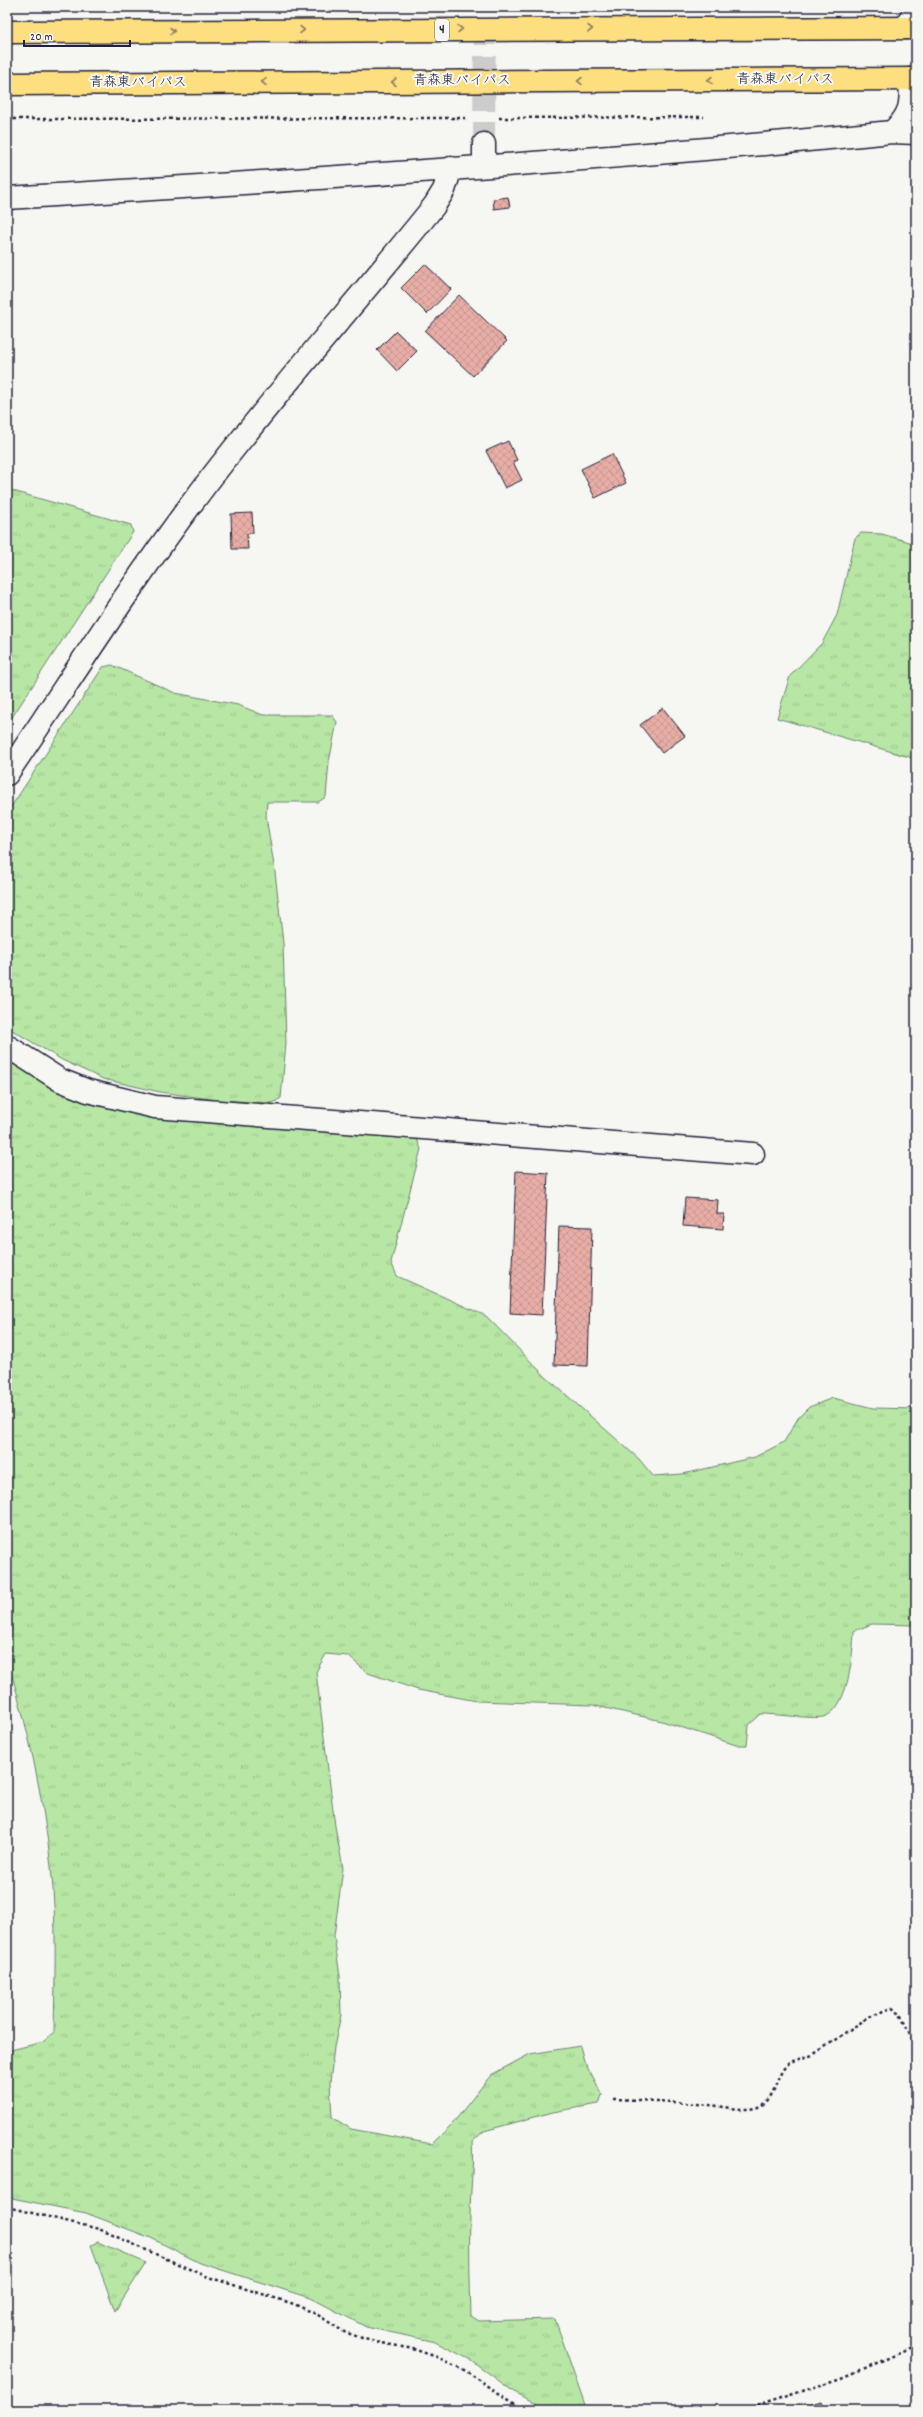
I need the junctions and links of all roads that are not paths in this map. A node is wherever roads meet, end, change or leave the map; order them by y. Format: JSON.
{"nodes":[{"id":1,"x":916,"y":7,"type":"edge"},
{"id":2,"x":911,"y":28,"type":"edge"},
{"id":3,"x":7,"y":32,"type":"edge"},
{"id":4,"x":913,"y":79,"type":"edge"},
{"id":5,"x":7,"y":84,"type":"edge"},
{"id":6,"x":892,"y":132,"type":"junction"},
{"id":7,"x":916,"y":133,"type":"edge"},
{"id":8,"x":484,"y":144,"type":"tunnel mouth"},
{"id":9,"x":484,"y":166,"type":"junction"},
{"id":10,"x":451,"y":168,"type":"junction"},
{"id":11,"x":7,"y":198,"type":"edge"},
{"id":12,"x":7,"y":774,"type":"edge"},
{"id":13,"x":7,"y":1046,"type":"edge"},
{"id":14,"x":753,"y":1154,"type":"dead end"}],
"edges":[{"from":1,"to":2,"type":"street"},
{"from":3,"to":2,"type":"highway","number":"4","one_way":true},
{"from":4,"to":5,"type":"highway","name":"青森東バイパス","one_way":true},
{"from":4,"to":6,"type":"street"},
{"from":6,"to":7,"type":"street"},
{"from":6,"to":9,"type":"street"},
{"from":8,"to":9,"type":"street"},
{"from":9,"to":10,"type":"street"},
{"from":10,"to":11,"type":"street"},
{"from":10,"to":12,"type":"street"},
{"from":13,"to":14,"type":"street"}]}
